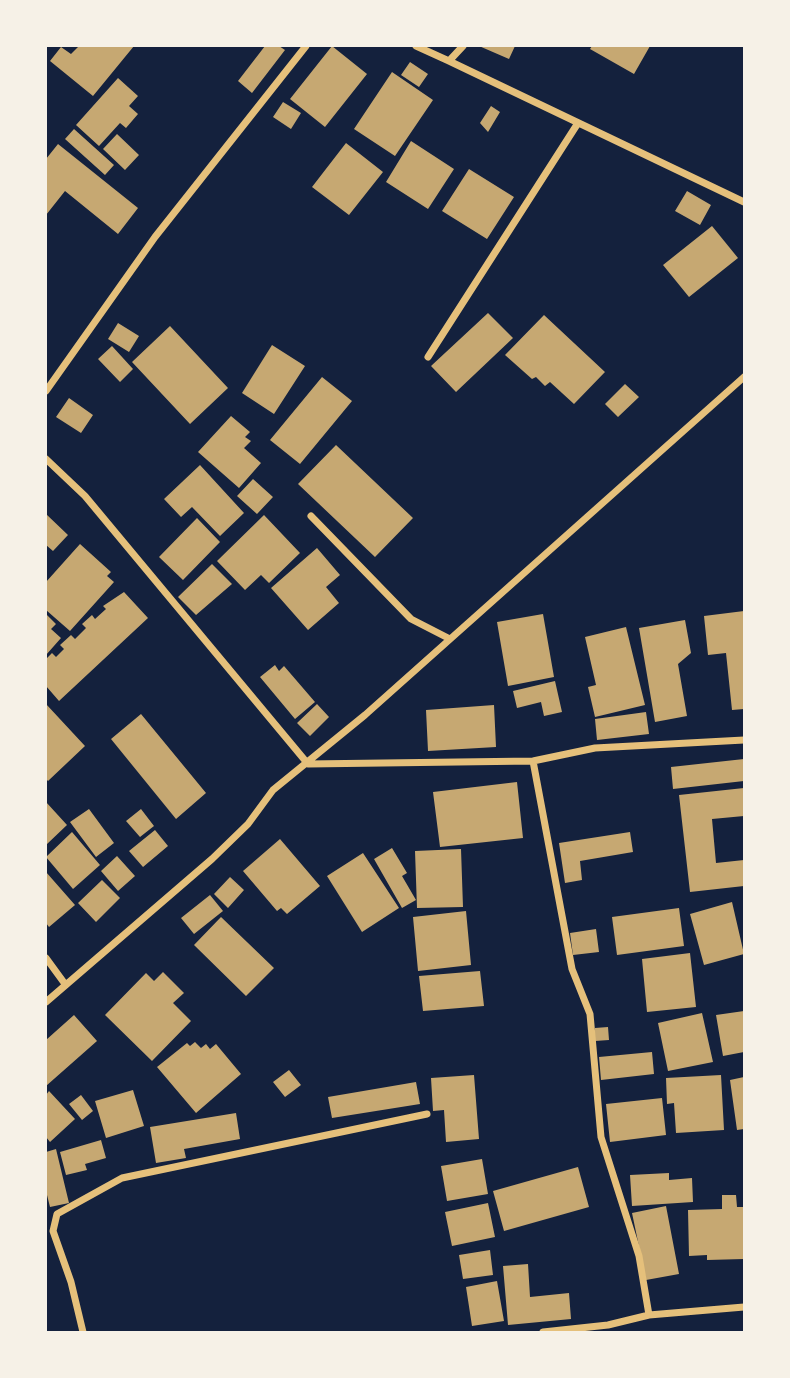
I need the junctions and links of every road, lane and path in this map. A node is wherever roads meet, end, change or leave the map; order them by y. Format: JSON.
{"nodes":[{"id":1,"x":306,"y":46,"type":"edge"},
{"id":2,"x":416,"y":46,"type":"edge"},
{"id":3,"x":463,"y":46,"type":"edge"},
{"id":4,"x":450,"y":61,"type":"junction"},
{"id":5,"x":579,"y":123,"type":"junction"},
{"id":6,"x":744,"y":202,"type":"edge"},
{"id":7,"x":428,"y":357,"type":"dead end"},
{"id":8,"x":744,"y":377,"type":"edge"},
{"id":9,"x":46,"y":391,"type":"edge"},
{"id":10,"x":46,"y":459,"type":"edge"},
{"id":11,"x":311,"y":516,"type":"dead end"},
{"id":12,"x":450,"y":639,"type":"junction"},
{"id":13,"x":744,"y":740,"type":"edge"},
{"id":14,"x":533,"y":761,"type":"junction"},
{"id":15,"x":308,"y":764,"type":"junction"},
{"id":16,"x":46,"y":958,"type":"edge"},
{"id":17,"x":65,"y":984,"type":"junction"},
{"id":18,"x":46,"y":1002,"type":"edge"},
{"id":19,"x":427,"y":1114,"type":"dead end"},
{"id":20,"x":744,"y":1307,"type":"edge"},
{"id":21,"x":649,"y":1315,"type":"junction"},
{"id":22,"x":83,"y":1332,"type":"edge"},
{"id":23,"x":543,"y":1332,"type":"edge"}],
"edges":[{"from":1,"to":9,"type":"street"},
{"from":2,"to":4,"type":"street"},
{"from":3,"to":4,"type":"street"},
{"from":4,"to":5,"type":"street"},
{"from":5,"to":6,"type":"street"},
{"from":5,"to":7,"type":"street"},
{"from":8,"to":12,"type":"street"},
{"from":10,"to":15,"type":"street"},
{"from":11,"to":12,"type":"street"},
{"from":12,"to":15,"type":"street"},
{"from":13,"to":14,"type":"street"},
{"from":14,"to":15,"type":"street"},
{"from":14,"to":21,"type":"street"},
{"from":15,"to":17,"type":"street"},
{"from":16,"to":17,"type":"street"},
{"from":17,"to":18,"type":"street"},
{"from":19,"to":22,"type":"street"},
{"from":20,"to":21,"type":"street"},
{"from":21,"to":23,"type":"street"}]}
